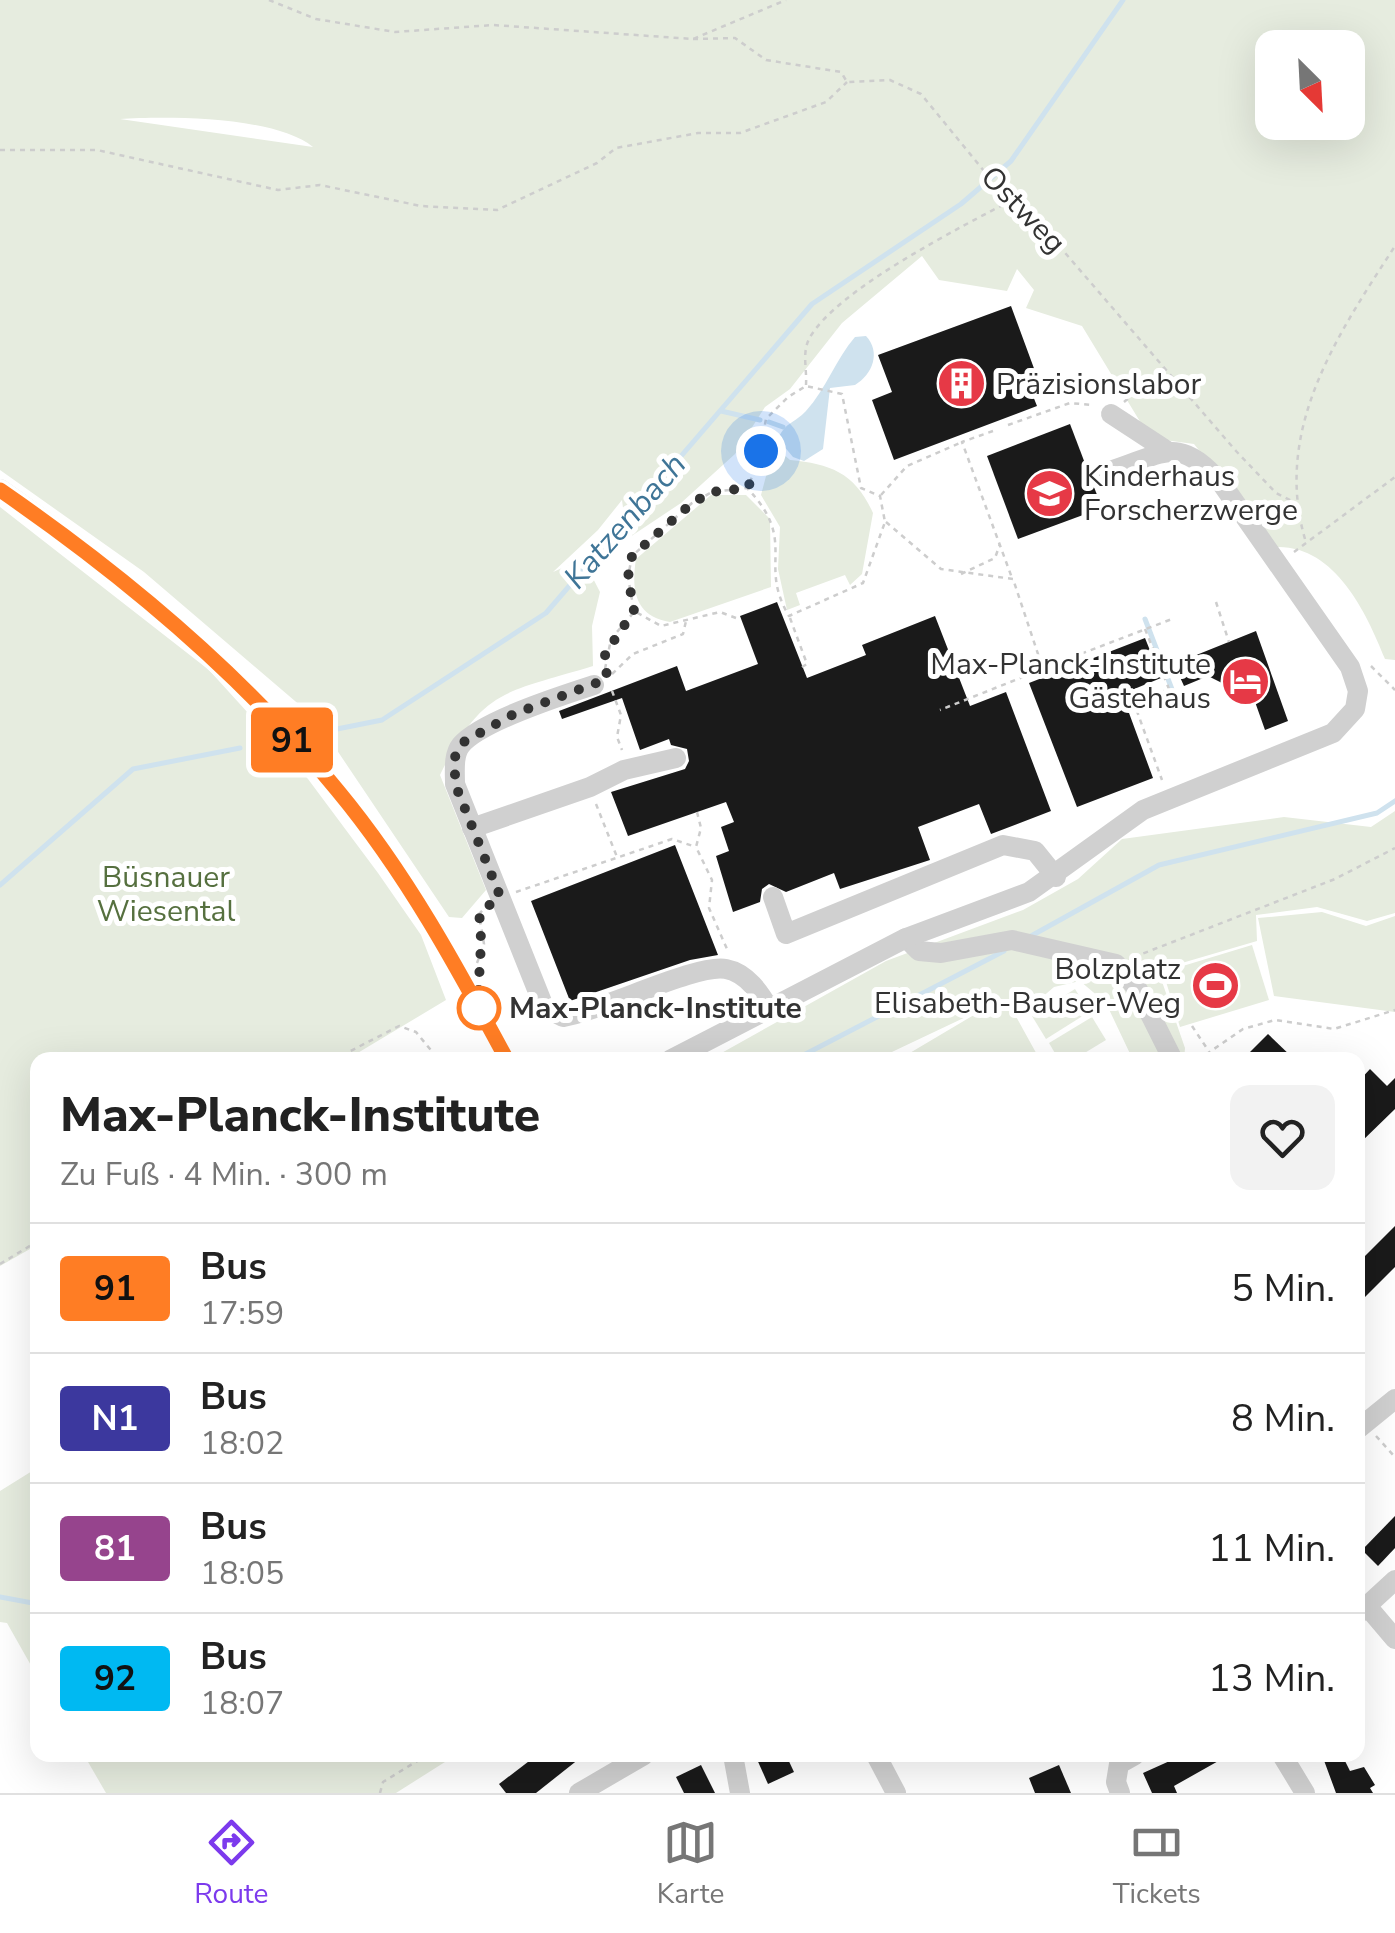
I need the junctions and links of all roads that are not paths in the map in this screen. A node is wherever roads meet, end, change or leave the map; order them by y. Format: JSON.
{"nodes":[{"id":1,"x":1111,"y":414,"type":"road end"},
{"id":2,"x":1170,"y":452,"type":"junction"},
{"id":3,"x":1107,"y":472,"type":"dead end"},
{"id":4,"x":0,"y":490,"type":"edge"},
{"id":5,"x":600,"y":682,"type":"road end"},
{"id":6,"x":676,"y":758,"type":"dead end"},
{"id":7,"x":472,"y":828,"type":"junction"},
{"id":8,"x":1056,"y":877,"type":"junction"},
{"id":9,"x":773,"y":897,"type":"dead end"},
{"id":10,"x":906,"y":938,"type":"junction"},
{"id":11,"x":770,"y":1010,"type":"junction"},
{"id":12,"x":502,"y":1052,"type":"edge"},
{"id":13,"x":686,"y":1052,"type":"edge"},
{"id":14,"x":1169,"y":1052,"type":"edge"},
{"id":15,"x":1395,"y":1399,"type":"edge"},
{"id":16,"x":1365,"y":1422,"type":"edge"},
{"id":17,"x":1395,"y":1580,"type":"edge"},
{"id":18,"x":1365,"y":1607,"type":"edge"},
{"id":19,"x":1365,"y":1613,"type":"edge"},
{"id":20,"x":1395,"y":1639,"type":"edge"},
{"id":21,"x":632,"y":1762,"type":"edge"},
{"id":22,"x":734,"y":1762,"type":"edge"},
{"id":23,"x":880,"y":1762,"type":"edge"},
{"id":24,"x":1126,"y":1762,"type":"edge"},
{"id":25,"x":1286,"y":1762,"type":"edge"},
{"id":26,"x":579,"y":1793,"type":"edge"},
{"id":27,"x":740,"y":1793,"type":"edge"},
{"id":28,"x":896,"y":1793,"type":"edge"},
{"id":29,"x":1120,"y":1793,"type":"edge"},
{"id":30,"x":1306,"y":1793,"type":"edge"}],
"edges":[{"from":1,"to":2,"type":"street"},
{"from":2,"to":3,"type":"street"},
{"from":2,"to":8,"type":"street"},
{"from":4,"to":12,"type":"street"},
{"from":5,"to":7,"type":"street"},
{"from":6,"to":7,"type":"street"},
{"from":7,"to":11,"type":"street"},
{"from":8,"to":9,"type":"street"},
{"from":8,"to":10,"type":"street"},
{"from":10,"to":11,"type":"street"},
{"from":10,"to":14,"type":"street"},
{"from":11,"to":13,"type":"street"},
{"from":15,"to":16,"type":"street"},
{"from":17,"to":18,"type":"street"},
{"from":19,"to":20,"type":"street"},
{"from":21,"to":26,"type":"street"},
{"from":22,"to":27,"type":"street"},
{"from":23,"to":28,"type":"street"},
{"from":24,"to":29,"type":"street"},
{"from":25,"to":30,"type":"street"}]}
